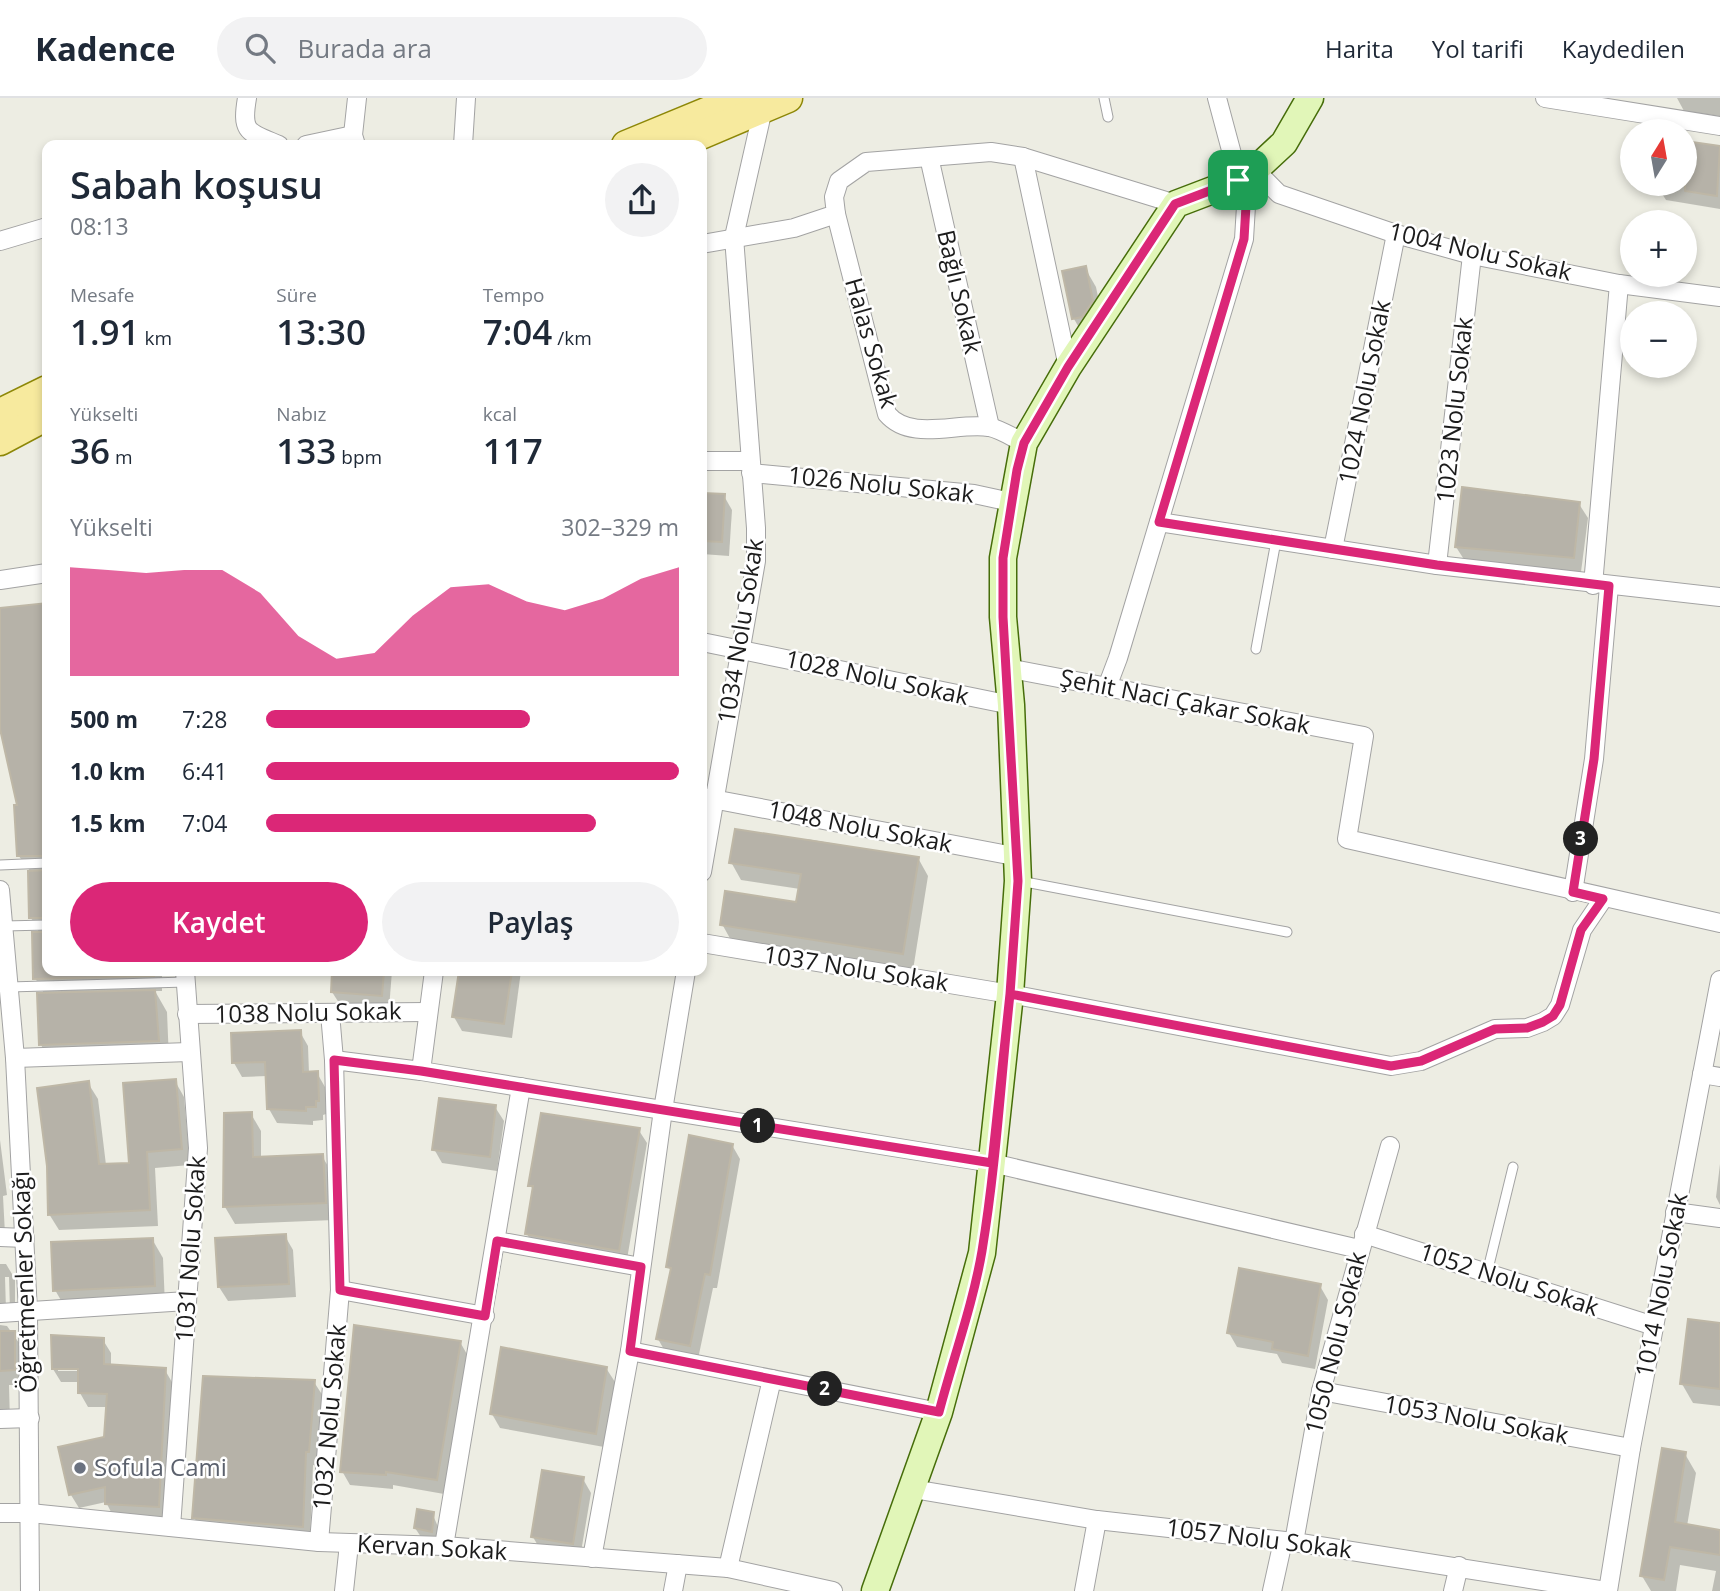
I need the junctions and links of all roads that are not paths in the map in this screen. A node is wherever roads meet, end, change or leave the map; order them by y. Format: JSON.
{"nodes":[{"id":1,"x":247,"y":98,"type":"edge"},
{"id":2,"x":358,"y":98,"type":"edge"},
{"id":3,"x":466,"y":98,"type":"edge"},
{"id":4,"x":788,"y":98,"type":"edge"},
{"id":5,"x":1104,"y":98,"type":"edge"},
{"id":6,"x":1217,"y":98,"type":"edge"},
{"id":7,"x":1310,"y":98,"type":"edge"},
{"id":8,"x":1545,"y":98,"type":"edge"},
{"id":9,"x":751,"y":104,"type":"edge"},
{"id":10,"x":1108,"y":117,"type":"dead end"},
{"id":11,"x":1720,"y":126,"type":"edge"},
{"id":12,"x":269,"y":140,"type":"edge"},
{"id":13,"x":354,"y":140,"type":"edge"},
{"id":14,"x":463,"y":140,"type":"edge"},
{"id":15,"x":641,"y":140,"type":"edge"},
{"id":16,"x":686,"y":140,"type":"edge"},
{"id":17,"x":929,"y":157,"type":"junction"},
{"id":18,"x":1023,"y":157,"type":"junction"},
{"id":19,"x":1247,"y":175,"type":"junction"},
{"id":20,"x":1175,"y":204,"type":"junction"},
{"id":21,"x":836,"y":214,"type":"junction"},
{"id":22,"x":42,"y":228,"type":"edge"},
{"id":23,"x":1396,"y":234,"type":"junction"},
{"id":24,"x":734,"y":237,"type":"junction"},
{"id":25,"x":0,"y":241,"type":"edge"},
{"id":26,"x":707,"y":243,"type":"edge"},
{"id":27,"x":1472,"y":255,"type":"junction"},
{"id":28,"x":1619,"y":284,"type":"junction"},
{"id":29,"x":1720,"y":297,"type":"edge"},
{"id":30,"x":1068,"y":367,"type":"junction"},
{"id":31,"x":42,"y":392,"type":"edge"},
{"id":32,"x":7,"y":405,"type":"edge"},
{"id":33,"x":42,"y":419,"type":"edge"},
{"id":34,"x":990,"y":427,"type":"junction"},
{"id":35,"x":0,"y":440,"type":"edge"},
{"id":36,"x":1024,"y":443,"type":"junction"},
{"id":37,"x":707,"y":462,"type":"edge"},
{"id":38,"x":751,"y":467,"type":"junction"},
{"id":39,"x":1011,"y":502,"type":"junction"},
{"id":40,"x":1159,"y":522,"type":"junction"},
{"id":41,"x":1276,"y":541,"type":"junction"},
{"id":42,"x":1333,"y":549,"type":"junction"},
{"id":43,"x":1437,"y":565,"type":"junction"},
{"id":44,"x":42,"y":574,"type":"edge"},
{"id":45,"x":0,"y":580,"type":"edge"},
{"id":46,"x":1601,"y":585,"type":"junction"},
{"id":47,"x":1720,"y":597,"type":"edge"},
{"id":48,"x":707,"y":643,"type":"edge"},
{"id":49,"x":1256,"y":649,"type":"dead end"},
{"id":50,"x":740,"y":650,"type":"junction"},
{"id":51,"x":1007,"y":668,"type":"junction"},
{"id":52,"x":1107,"y":687,"type":"junction"},
{"id":53,"x":1011,"y":705,"type":"junction"},
{"id":54,"x":707,"y":798,"type":"edge"},
{"id":55,"x":42,"y":863,"type":"edge"},
{"id":56,"x":0,"y":865,"type":"edge"},
{"id":57,"x":1019,"y":869,"type":"junction"},
{"id":58,"x":0,"y":890,"type":"edge"},
{"id":59,"x":1573,"y":892,"type":"junction"},
{"id":60,"x":1603,"y":899,"type":"junction"},
{"id":61,"x":1720,"y":923,"type":"edge"},
{"id":62,"x":42,"y":925,"type":"edge"},
{"id":63,"x":4,"y":926,"type":"junction"},
{"id":64,"x":1286,"y":932,"type":"dead end"},
{"id":65,"x":707,"y":944,"type":"edge"},
{"id":66,"x":4,"y":967,"type":"edge"},
{"id":67,"x":432,"y":976,"type":"edge"},
{"id":68,"x":685,"y":976,"type":"edge"},
{"id":69,"x":186,"y":977,"type":"edge"},
{"id":70,"x":1720,"y":980,"type":"edge"},
{"id":71,"x":9,"y":987,"type":"junction"},
{"id":72,"x":1010,"y":994,"type":"junction"},
{"id":73,"x":428,"y":1012,"type":"junction"},
{"id":74,"x":330,"y":1013,"type":"junction"},
{"id":75,"x":187,"y":1014,"type":"junction"},
{"id":76,"x":189,"y":1052,"type":"junction"},
{"id":77,"x":15,"y":1058,"type":"junction"},
{"id":78,"x":334,"y":1060,"type":"junction"},
{"id":79,"x":421,"y":1071,"type":"junction"},
{"id":80,"x":1702,"y":1074,"type":"junction"},
{"id":81,"x":1720,"y":1077,"type":"edge"},
{"id":82,"x":522,"y":1087,"type":"junction"},
{"id":83,"x":663,"y":1110,"type":"junction"},
{"id":84,"x":1390,"y":1146,"type":"dead end"},
{"id":85,"x":992,"y":1163,"type":"junction"},
{"id":86,"x":1513,"y":1167,"type":"dead end"},
{"id":87,"x":1675,"y":1212,"type":"junction"},
{"id":88,"x":1720,"y":1218,"type":"edge"},
{"id":89,"x":0,"y":1237,"type":"edge"},
{"id":90,"x":25,"y":1238,"type":"junction"},
{"id":91,"x":497,"y":1241,"type":"junction"},
{"id":92,"x":1362,"y":1241,"type":"junction"},
{"id":93,"x":641,"y":1267,"type":"junction"},
{"id":94,"x":1487,"y":1273,"type":"junction"},
{"id":95,"x":340,"y":1290,"type":"junction"},
{"id":96,"x":187,"y":1301,"type":"junction"},
{"id":97,"x":28,"y":1312,"type":"junction"},
{"id":98,"x":0,"y":1313,"type":"edge"},
{"id":99,"x":485,"y":1316,"type":"junction"},
{"id":100,"x":1654,"y":1326,"type":"junction"},
{"id":101,"x":630,"y":1351,"type":"junction"},
{"id":102,"x":772,"y":1379,"type":"junction"},
{"id":103,"x":1321,"y":1391,"type":"junction"},
{"id":104,"x":939,"y":1412,"type":"junction"},
{"id":105,"x":30,"y":1418,"type":"junction"},
{"id":106,"x":0,"y":1419,"type":"edge"},
{"id":107,"x":1631,"y":1448,"type":"junction"},
{"id":108,"x":912,"y":1489,"type":"junction"},
{"id":109,"x":0,"y":1513,"type":"edge"},
{"id":110,"x":30,"y":1513,"type":"junction"},
{"id":111,"x":1097,"y":1520,"type":"junction"},
{"id":112,"x":171,"y":1527,"type":"junction"},
{"id":113,"x":319,"y":1542,"type":"junction"},
{"id":114,"x":1289,"y":1542,"type":"junction"},
{"id":115,"x":349,"y":1544,"type":"junction"},
{"id":116,"x":444,"y":1546,"type":"junction"},
{"id":117,"x":592,"y":1558,"type":"junction"},
{"id":118,"x":678,"y":1564,"type":"junction"},
{"id":119,"x":1458,"y":1566,"type":"junction"},
{"id":120,"x":728,"y":1568,"type":"junction"},
{"id":121,"x":1518,"y":1584,"type":"edge"},
{"id":122,"x":30,"y":1591,"type":"edge"},
{"id":123,"x":344,"y":1591,"type":"edge"},
{"id":124,"x":673,"y":1591,"type":"edge"},
{"id":125,"x":833,"y":1591,"type":"edge"},
{"id":126,"x":875,"y":1591,"type":"edge"},
{"id":127,"x":1084,"y":1591,"type":"edge"},
{"id":128,"x":1272,"y":1591,"type":"edge"},
{"id":129,"x":1453,"y":1591,"type":"edge"},
{"id":130,"x":1607,"y":1591,"type":"edge"}],
"edges":[{"from":1,"to":12,"type":"street"},
{"from":2,"to":13,"type":"street"},
{"from":3,"to":14,"type":"street"},
{"from":4,"to":9,"type":"main road"},
{"from":5,"to":10,"type":"lane"},
{"from":6,"to":19,"type":"street"},
{"from":7,"to":19,"type":"street"},
{"from":8,"to":11,"type":"street"},
{"from":9,"to":15,"type":"main road"},
{"from":9,"to":16,"type":"main road"},
{"from":9,"to":24,"type":"street","name":"1034 Nolu Sokak"},
{"from":17,"to":18,"type":"street"},
{"from":17,"to":21,"type":"street"},
{"from":17,"to":34,"type":"street","name":"Bağlı Sokak"},
{"from":18,"to":20,"type":"street"},
{"from":18,"to":30,"type":"street"},
{"from":19,"to":20,"type":"street"},
{"from":19,"to":23,"type":"street","name":"1004 Nolu Sokak"},
{"from":19,"to":40,"type":"street"},
{"from":20,"to":30,"type":"street"},
{"from":21,"to":24,"type":"street"},
{"from":21,"to":34,"type":"street","name":"Halas Sokak"},
{"from":22,"to":25,"type":"street"},
{"from":23,"to":27,"type":"street","name":"1004 Nolu Sokak"},
{"from":23,"to":42,"type":"street","name":"1024 Nolu Sokak"},
{"from":24,"to":26,"type":"street"},
{"from":24,"to":38,"type":"street","name":"1034 Nolu Sokak"},
{"from":27,"to":28,"type":"street","name":"1004 Nolu Sokak"},
{"from":27,"to":43,"type":"street","name":"1023 Nolu Sokak"},
{"from":28,"to":29,"type":"street","name":"1004 Nolu Sokak"},
{"from":28,"to":46,"type":"street"},
{"from":30,"to":36,"type":"street"},
{"from":31,"to":32,"type":"main road"},
{"from":33,"to":35,"type":"main road"},
{"from":34,"to":36,"type":"street","name":"Halas Sokak"},
{"from":36,"to":39,"type":"street"},
{"from":37,"to":38,"type":"street","name":"1026 Nolu Sokak"},
{"from":38,"to":39,"type":"street","name":"1026 Nolu Sokak"},
{"from":38,"to":50,"type":"street","name":"1034 Nolu Sokak"},
{"from":39,"to":51,"type":"street"},
{"from":40,"to":41,"type":"street"},
{"from":40,"to":52,"type":"street"},
{"from":41,"to":42,"type":"street"},
{"from":41,"to":49,"type":"lane"},
{"from":42,"to":43,"type":"street"},
{"from":43,"to":46,"type":"street"},
{"from":44,"to":45,"type":"street"},
{"from":46,"to":47,"type":"street"},
{"from":46,"to":59,"type":"street"},
{"from":48,"to":50,"type":"street","name":"1028 Nolu Sokak"},
{"from":50,"to":53,"type":"street","name":"1028 Nolu Sokak"},
{"from":50,"to":54,"type":"street","name":"1034 Nolu Sokak"},
{"from":51,"to":52,"type":"street","name":"Şehit Naci Çakar Sokak"},
{"from":51,"to":53,"type":"street"},
{"from":52,"to":59,"type":"street","name":"Şehit Naci Çakar Sokak"},
{"from":53,"to":57,"type":"street"},
{"from":54,"to":57,"type":"street","name":"1048 Nolu Sokak"},
{"from":55,"to":56,"type":"lane"},
{"from":57,"to":64,"type":"lane","name":"1048 Nolu Sokak"},
{"from":57,"to":72,"type":"street"},
{"from":58,"to":63,"type":"street","name":"Öğretmenler Sokağı"},
{"from":59,"to":60,"type":"street"},
{"from":60,"to":61,"type":"street"},
{"from":60,"to":72,"type":"street","name":"1037 Nolu Sokak"},
{"from":62,"to":63,"type":"lane"},
{"from":63,"to":66,"type":"street","name":"Öğretmenler Sokağı"},
{"from":65,"to":72,"type":"street","name":"1037 Nolu Sokak"},
{"from":66,"to":71,"type":"street","name":"Öğretmenler Sokağı"},
{"from":67,"to":73,"type":"street"},
{"from":68,"to":83,"type":"street"},
{"from":69,"to":71,"type":"lane"},
{"from":69,"to":75,"type":"street","name":"1031 Nolu Sokak"},
{"from":70,"to":80,"type":"street","name":"1014 Nolu Sokak"},
{"from":71,"to":77,"type":"street","name":"Öğretmenler Sokağı"},
{"from":72,"to":85,"type":"street"},
{"from":73,"to":74,"type":"street","name":"1038 Nolu Sokak"},
{"from":73,"to":79,"type":"street"},
{"from":74,"to":75,"type":"street","name":"1038 Nolu Sokak"},
{"from":74,"to":78,"type":"street","name":"1032 Nolu Sokak"},
{"from":75,"to":76,"type":"street","name":"1031 Nolu Sokak"},
{"from":76,"to":77,"type":"street"},
{"from":76,"to":96,"type":"street","name":"1031 Nolu Sokak"},
{"from":77,"to":90,"type":"street","name":"Öğretmenler Sokağı"},
{"from":78,"to":79,"type":"street"},
{"from":78,"to":95,"type":"street","name":"1032 Nolu Sokak"},
{"from":79,"to":82,"type":"street","name":"1052 Nolu Sokak"},
{"from":80,"to":81,"type":"street"},
{"from":80,"to":87,"type":"street","name":"1014 Nolu Sokak"},
{"from":82,"to":83,"type":"street","name":"1052 Nolu Sokak"},
{"from":82,"to":91,"type":"street"},
{"from":83,"to":85,"type":"street","name":"1052 Nolu Sokak"},
{"from":83,"to":93,"type":"street"},
{"from":84,"to":92,"type":"street","name":"1050 Nolu Sokak"},
{"from":85,"to":92,"type":"street","name":"1052 Nolu Sokak"},
{"from":85,"to":104,"type":"street"},
{"from":86,"to":94,"type":"lane"},
{"from":87,"to":88,"type":"street"},
{"from":87,"to":100,"type":"street","name":"1014 Nolu Sokak"},
{"from":89,"to":90,"type":"street"},
{"from":90,"to":97,"type":"street","name":"Öğretmenler Sokağı"},
{"from":91,"to":93,"type":"street"},
{"from":91,"to":99,"type":"street"},
{"from":92,"to":94,"type":"street","name":"1052 Nolu Sokak"},
{"from":92,"to":103,"type":"street","name":"1050 Nolu Sokak"},
{"from":93,"to":101,"type":"street"},
{"from":94,"to":100,"type":"street","name":"1052 Nolu Sokak"},
{"from":95,"to":99,"type":"street"},
{"from":95,"to":113,"type":"street","name":"1032 Nolu Sokak"},
{"from":96,"to":97,"type":"street"},
{"from":96,"to":112,"type":"street","name":"1031 Nolu Sokak"},
{"from":97,"to":98,"type":"street"},
{"from":97,"to":105,"type":"street","name":"Öğretmenler Sokağı"},
{"from":99,"to":116,"type":"street"},
{"from":100,"to":107,"type":"street","name":"1014 Nolu Sokak"},
{"from":101,"to":102,"type":"street"},
{"from":101,"to":117,"type":"street"},
{"from":102,"to":104,"type":"street"},
{"from":102,"to":120,"type":"street"},
{"from":103,"to":107,"type":"street","name":"1053 Nolu Sokak"},
{"from":103,"to":114,"type":"street","name":"1050 Nolu Sokak"},
{"from":104,"to":108,"type":"street"},
{"from":105,"to":106,"type":"street"},
{"from":105,"to":110,"type":"street","name":"Öğretmenler Sokağı"},
{"from":107,"to":130,"type":"street","name":"1014 Nolu Sokak"},
{"from":108,"to":111,"type":"street","name":"1057 Nolu Sokak"},
{"from":108,"to":126,"type":"street"},
{"from":109,"to":110,"type":"street","name":"Kervan Sokak"},
{"from":110,"to":112,"type":"street","name":"Kervan Sokak"},
{"from":110,"to":122,"type":"street","name":"Öğretmenler Sokağı"},
{"from":111,"to":114,"type":"street","name":"1057 Nolu Sokak"},
{"from":111,"to":127,"type":"street"},
{"from":112,"to":113,"type":"street","name":"Kervan Sokak"},
{"from":113,"to":115,"type":"street","name":"Kervan Sokak"},
{"from":114,"to":119,"type":"street","name":"1057 Nolu Sokak"},
{"from":114,"to":128,"type":"street","name":"1050 Nolu Sokak"},
{"from":115,"to":116,"type":"street","name":"Kervan Sokak"},
{"from":115,"to":123,"type":"street"},
{"from":116,"to":117,"type":"street","name":"Kervan Sokak"},
{"from":117,"to":118,"type":"street","name":"Kervan Sokak"},
{"from":118,"to":120,"type":"street","name":"Kervan Sokak"},
{"from":118,"to":124,"type":"street"},
{"from":119,"to":121,"type":"street","name":"1057 Nolu Sokak"},
{"from":119,"to":129,"type":"street"},
{"from":120,"to":125,"type":"street","name":"Kervan Sokak"},
{"from":121,"to":130,"type":"street","name":"1057 Nolu Sokak"}]}
